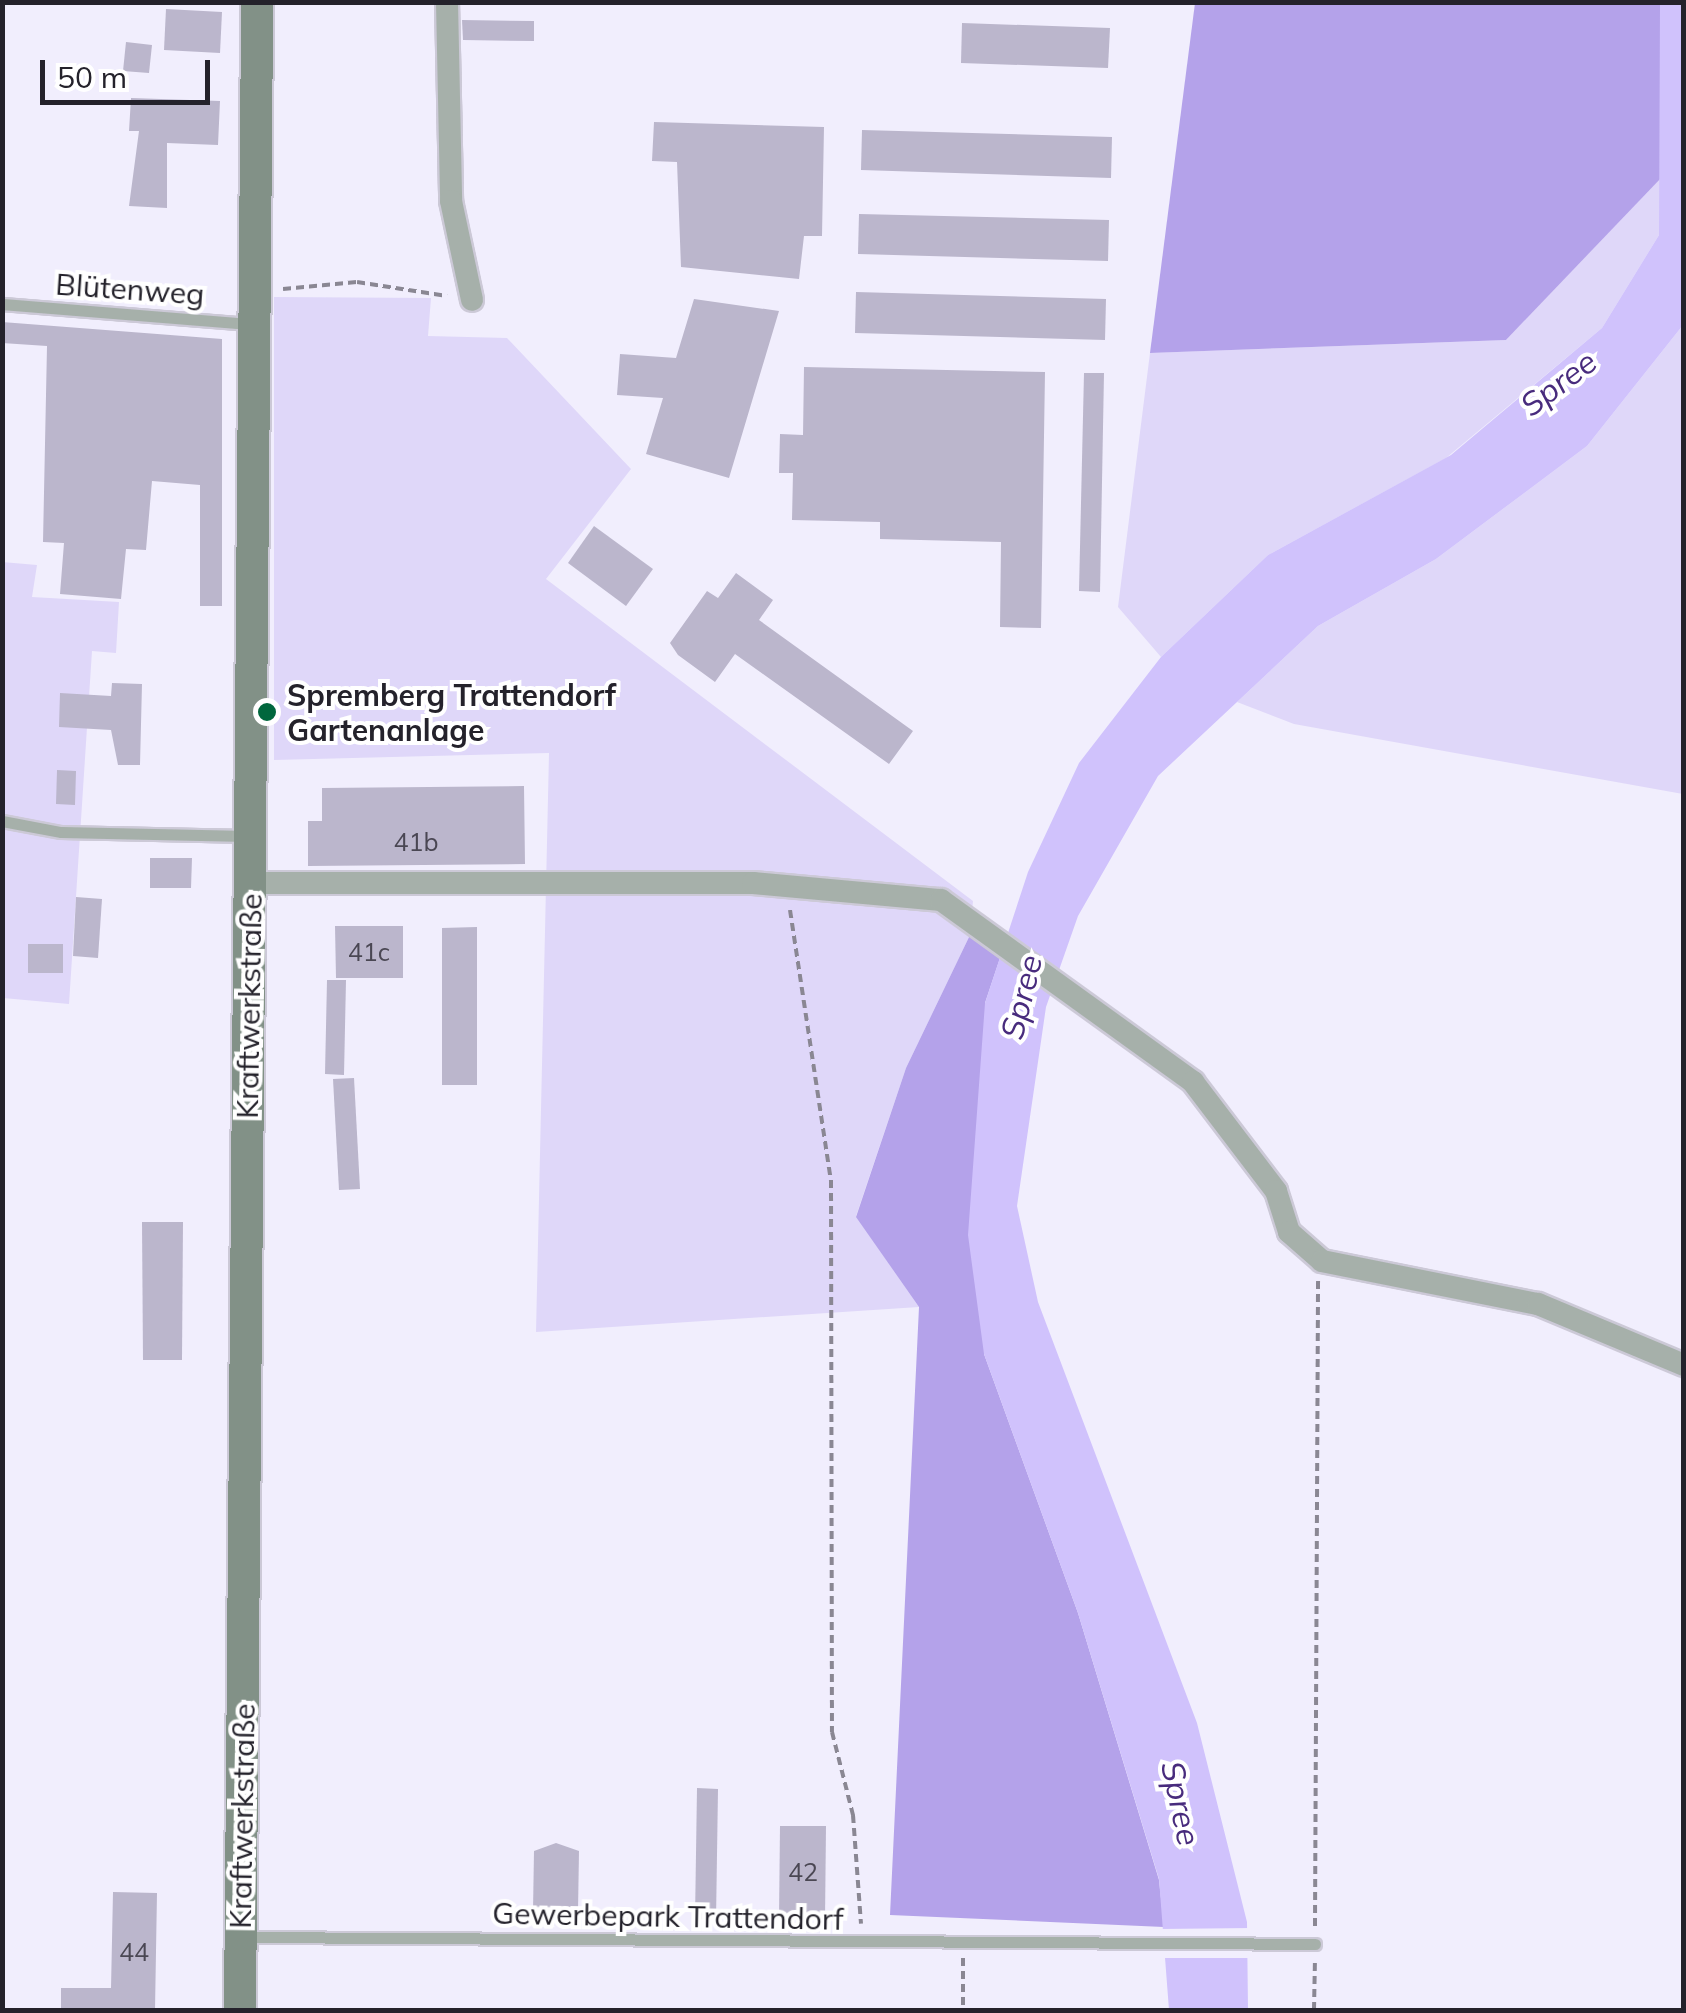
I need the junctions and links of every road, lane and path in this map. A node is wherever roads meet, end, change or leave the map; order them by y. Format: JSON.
{"nodes":[{"id":1,"x":257,"y":2,"type":"edge"},
{"id":2,"x":447,"y":2,"type":"edge"},
{"id":3,"x":472,"y":300,"type":"joint"},
{"id":4,"x":2,"y":304,"type":"edge"},
{"id":5,"x":253,"y":307,"type":"junction"},
{"id":6,"x":2,"y":820,"type":"edge"},
{"id":7,"x":250,"y":836,"type":"junction"},
{"id":8,"x":250,"y":883,"type":"junction"},
{"id":9,"x":788,"y":886,"type":"junction"},
{"id":10,"x":1322,"y":1260,"type":"junction"},
{"id":11,"x":1684,"y":1365,"type":"edge"},
{"id":12,"x":241,"y":1937,"type":"junction"},
{"id":13,"x":863,"y":1943,"type":"junction"},
{"id":14,"x":963,"y":1943,"type":"junction"},
{"id":15,"x":1315,"y":1944,"type":"junction"},
{"id":16,"x":240,"y":2010,"type":"edge"},
{"id":17,"x":964,"y":2010,"type":"edge"},
{"id":18,"x":1314,"y":2010,"type":"edge"}],
"edges":[{"from":1,"to":5,"type":"main road","name":"Kraftwerkstraße"},
{"from":2,"to":3,"type":"street"},
{"from":3,"to":5,"type":"path"},
{"from":4,"to":5,"type":"lane","name":"Blütenweg"},
{"from":5,"to":7,"type":"main road","name":"Kraftwerkstraße"},
{"from":6,"to":7,"type":"lane"},
{"from":7,"to":8,"type":"main road","name":"Kraftwerkstraße"},
{"from":8,"to":9,"type":"street"},
{"from":8,"to":12,"type":"main road","name":"Kraftwerkstraße"},
{"from":9,"to":10,"type":"street"},
{"from":9,"to":13,"type":"path"},
{"from":10,"to":11,"type":"street"},
{"from":10,"to":15,"type":"path"},
{"from":12,"to":13,"type":"lane","name":"Gewerbepark Trattendorf"},
{"from":12,"to":16,"type":"main road","name":"Kraftwerkstraße"},
{"from":13,"to":14,"type":"lane","name":"Gewerbepark Trattendorf"},
{"from":14,"to":15,"type":"lane","name":"Gewerbepark Trattendorf"},
{"from":14,"to":17,"type":"path"},
{"from":15,"to":18,"type":"path"}]}
